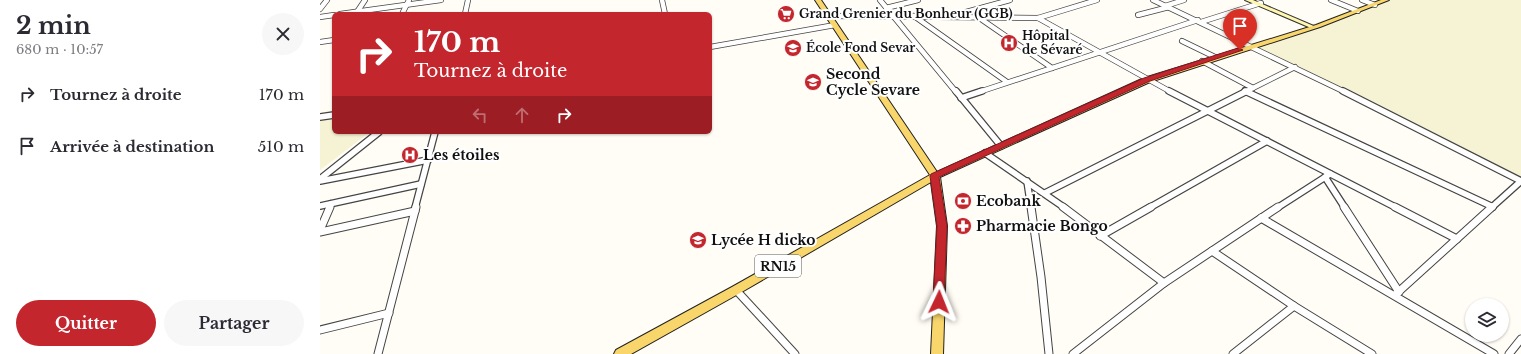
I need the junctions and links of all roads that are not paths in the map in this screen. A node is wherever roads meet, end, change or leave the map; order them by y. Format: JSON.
{"nodes":[{"id":1,"x":327,"y":0,"type":"edge"},
{"id":2,"x":365,"y":0,"type":"edge"},
{"id":3,"x":409,"y":0,"type":"edge"},
{"id":4,"x":441,"y":0,"type":"edge"},
{"id":5,"x":468,"y":0,"type":"edge"},
{"id":6,"x":662,"y":0,"type":"edge"},
{"id":7,"x":818,"y":0,"type":"edge"},
{"id":8,"x":880,"y":0,"type":"edge"},
{"id":9,"x":918,"y":0,"type":"edge"},
{"id":10,"x":1010,"y":0,"type":"edge"},
{"id":11,"x":1097,"y":0,"type":"edge"},
{"id":12,"x":1153,"y":0,"type":"edge"},
{"id":13,"x":1184,"y":0,"type":"edge"},
{"id":14,"x":1248,"y":0,"type":"edge"},
{"id":15,"x":1330,"y":0,"type":"edge"},
{"id":16,"x":1362,"y":0,"type":"edge"},
{"id":17,"x":1386,"y":0,"type":"edge"},
{"id":18,"x":320,"y":2,"type":"edge"},
{"id":19,"x":1258,"y":2,"type":"edge"},
{"id":20,"x":406,"y":5,"type":"junction"},
{"id":21,"x":1375,"y":5,"type":"junction"},
{"id":22,"x":1167,"y":6,"type":"junction"},
{"id":23,"x":886,"y":8,"type":"junction"},
{"id":24,"x":320,"y":9,"type":"edge"},
{"id":25,"x":1358,"y":11,"type":"junction"},
{"id":26,"x":358,"y":12,"type":"joint"},
{"id":27,"x":403,"y":12,"type":"edge"},
{"id":28,"x":465,"y":12,"type":"edge"},
{"id":29,"x":665,"y":12,"type":"edge"},
{"id":30,"x":332,"y":15,"type":"edge"},
{"id":31,"x":1138,"y":15,"type":"dead end"},
{"id":32,"x":828,"y":16,"type":"junction"},
{"id":33,"x":893,"y":16,"type":"junction"},
{"id":34,"x":914,"y":16,"type":"junction"},
{"id":35,"x":320,"y":17,"type":"edge"},
{"id":36,"x":949,"y":17,"type":"junction"},
{"id":37,"x":978,"y":17,"type":"junction"},
{"id":38,"x":1038,"y":18,"type":"junction"},
{"id":39,"x":1199,"y":21,"type":"junction"},
{"id":40,"x":835,"y":25,"type":"junction"},
{"id":41,"x":1316,"y":26,"type":"junction"},
{"id":42,"x":332,"y":40,"type":"edge"},
{"id":43,"x":1182,"y":41,"type":"dead end"},
{"id":44,"x":320,"y":42,"type":"edge"},
{"id":45,"x":1252,"y":46,"type":"junction"},
{"id":46,"x":712,"y":47,"type":"edge"},
{"id":47,"x":1100,"y":53,"type":"junction"},
{"id":48,"x":1215,"y":57,"type":"junction"},
{"id":49,"x":1202,"y":61,"type":"junction"},
{"id":50,"x":1295,"y":67,"type":"junction"},
{"id":51,"x":1052,"y":68,"type":"junction"},
{"id":52,"x":1147,"y":80,"type":"junction"},
{"id":53,"x":1007,"y":82,"type":"junction"},
{"id":54,"x":1253,"y":88,"type":"junction"},
{"id":55,"x":1245,"y":91,"type":"junction"},
{"id":56,"x":961,"y":98,"type":"junction"},
{"id":57,"x":1206,"y":111,"type":"junction"},
{"id":58,"x":332,"y":115,"type":"edge"},
{"id":59,"x":320,"y":117,"type":"edge"},
{"id":60,"x":377,"y":134,"type":"edge"},
{"id":61,"x":434,"y":134,"type":"edge"},
{"id":62,"x":1267,"y":141,"type":"junction"},
{"id":63,"x":1001,"y":146,"type":"junction"},
{"id":64,"x":985,"y":153,"type":"junction"},
{"id":65,"x":428,"y":160,"type":"junction"},
{"id":66,"x":935,"y":176,"type":"junction"},
{"id":67,"x":1328,"y":176,"type":"junction"},
{"id":68,"x":320,"y":180,"type":"edge"},
{"id":69,"x":1027,"y":181,"type":"junction"},
{"id":70,"x":1521,"y":181,"type":"edge"},
{"id":71,"x":421,"y":184,"type":"junction"},
{"id":72,"x":1045,"y":193,"type":"junction"},
{"id":73,"x":331,"y":204,"type":"junction"},
{"id":74,"x":320,"y":206,"type":"edge"},
{"id":75,"x":1493,"y":207,"type":"junction"},
{"id":76,"x":415,"y":211,"type":"junction"},
{"id":77,"x":1261,"y":218,"type":"junction"},
{"id":78,"x":320,"y":231,"type":"edge"},
{"id":79,"x":1100,"y":236,"type":"junction"},
{"id":80,"x":1457,"y":239,"type":"junction"},
{"id":81,"x":1212,"y":251,"type":"junction"},
{"id":82,"x":1164,"y":283,"type":"junction"},
{"id":83,"x":736,"y":290,"type":"junction"},
{"id":84,"x":1397,"y":294,"type":"junction"},
{"id":85,"x":1294,"y":306,"type":"junction"},
{"id":86,"x":389,"y":313,"type":"junction"},
{"id":87,"x":320,"y":330,"type":"edge"},
{"id":88,"x":1521,"y":339,"type":"edge"},
{"id":89,"x":378,"y":354,"type":"edge"},
{"id":90,"x":620,"y":354,"type":"edge"},
{"id":91,"x":795,"y":354,"type":"edge"},
{"id":92,"x":937,"y":354,"type":"edge"},
{"id":93,"x":1049,"y":354,"type":"edge"},
{"id":94,"x":1073,"y":354,"type":"edge"},
{"id":95,"x":1233,"y":354,"type":"edge"},
{"id":96,"x":1372,"y":354,"type":"edge"},
{"id":97,"x":1494,"y":354,"type":"edge"},
{"id":98,"x":1509,"y":354,"type":"edge"}],
"edges":[{"from":1,"to":18,"type":"street"},
{"from":1,"to":24,"type":"street"},
{"from":2,"to":26,"type":"street"},
{"from":3,"to":20,"type":"street"},
{"from":4,"to":20,"type":"street"},
{"from":5,"to":28,"type":"street"},
{"from":6,"to":29,"type":"street"},
{"from":7,"to":32,"type":"main road"},
{"from":8,"to":23,"type":"street"},
{"from":9,"to":23,"type":"street"},
{"from":10,"to":36,"type":"street"},
{"from":11,"to":38,"type":"street"},
{"from":12,"to":22,"type":"street"},
{"from":13,"to":22,"type":"street"},
{"from":14,"to":19,"type":"street"},
{"from":15,"to":25,"type":"street"},
{"from":16,"to":21,"type":"street"},
{"from":17,"to":21,"type":"main road"},
{"from":19,"to":39,"type":"street"},
{"from":19,"to":41,"type":"street"},
{"from":20,"to":26,"type":"street"},
{"from":20,"to":27,"type":"street"},
{"from":21,"to":25,"type":"main road"},
{"from":22,"to":31,"type":"street"},
{"from":22,"to":39,"type":"street"},
{"from":23,"to":33,"type":"street"},
{"from":25,"to":41,"type":"main road"},
{"from":30,"to":35,"type":"street"},
{"from":32,"to":33,"type":"street"},
{"from":32,"to":40,"type":"main road"},
{"from":33,"to":34,"type":"street"},
{"from":33,"to":56,"type":"street"},
{"from":34,"to":36,"type":"street"},
{"from":34,"to":53,"type":"street"},
{"from":36,"to":37,"type":"street"},
{"from":37,"to":38,"type":"street"},
{"from":37,"to":51,"type":"street"},
{"from":38,"to":47,"type":"street"},
{"from":39,"to":45,"type":"street"},
{"from":39,"to":47,"type":"street"},
{"from":40,"to":46,"type":"street"},
{"from":40,"to":66,"type":"main road"},
{"from":41,"to":45,"type":"main road"},
{"from":42,"to":44,"type":"street"},
{"from":43,"to":48,"type":"street"},
{"from":45,"to":48,"type":"main road"},
{"from":45,"to":50,"type":"street"},
{"from":47,"to":51,"type":"street"},
{"from":47,"to":52,"type":"street"},
{"from":48,"to":49,"type":"main road"},
{"from":49,"to":52,"type":"main road"},
{"from":49,"to":54,"type":"street"},
{"from":50,"to":54,"type":"street"},
{"from":50,"to":70,"type":"street"},
{"from":51,"to":53,"type":"street"},
{"from":52,"to":57,"type":"street"},
{"from":52,"to":63,"type":"main road"},
{"from":53,"to":56,"type":"street"},
{"from":54,"to":55,"type":"street"},
{"from":55,"to":57,"type":"street"},
{"from":55,"to":75,"type":"street"},
{"from":56,"to":63,"type":"street"},
{"from":57,"to":62,"type":"street"},
{"from":57,"to":72,"type":"street"},
{"from":58,"to":59,"type":"street"},
{"from":60,"to":68,"type":"street"},
{"from":61,"to":65,"type":"street"},
{"from":62,"to":67,"type":"street"},
{"from":62,"to":79,"type":"street"},
{"from":63,"to":64,"type":"main road"},
{"from":64,"to":66,"type":"main road"},
{"from":64,"to":69,"type":"street"},
{"from":65,"to":68,"type":"street"},
{"from":65,"to":71,"type":"street"},
{"from":66,"to":83,"type":"main road","number":"RN15"},
{"from":66,"to":92,"type":"main road"},
{"from":67,"to":77,"type":"street"},
{"from":67,"to":80,"type":"street"},
{"from":67,"to":84,"type":"street"},
{"from":69,"to":72,"type":"street"},
{"from":69,"to":93,"type":"street"},
{"from":70,"to":75,"type":"street"},
{"from":71,"to":73,"type":"street"},
{"from":71,"to":76,"type":"street"},
{"from":72,"to":79,"type":"street"},
{"from":73,"to":74,"type":"street"},
{"from":73,"to":78,"type":"street"},
{"from":75,"to":80,"type":"street"},
{"from":76,"to":78,"type":"street"},
{"from":76,"to":86,"type":"street"},
{"from":77,"to":81,"type":"street"},
{"from":77,"to":84,"type":"street"},
{"from":79,"to":82,"type":"street"},
{"from":80,"to":84,"type":"street"},
{"from":81,"to":82,"type":"street"},
{"from":81,"to":85,"type":"street"},
{"from":82,"to":94,"type":"street"},
{"from":83,"to":90,"type":"main road","number":"RN15"},
{"from":83,"to":91,"type":"street"},
{"from":84,"to":97,"type":"street"},
{"from":85,"to":95,"type":"street"},
{"from":85,"to":96,"type":"street"},
{"from":86,"to":87,"type":"street"},
{"from":86,"to":89,"type":"street"},
{"from":88,"to":98,"type":"street"}]}
